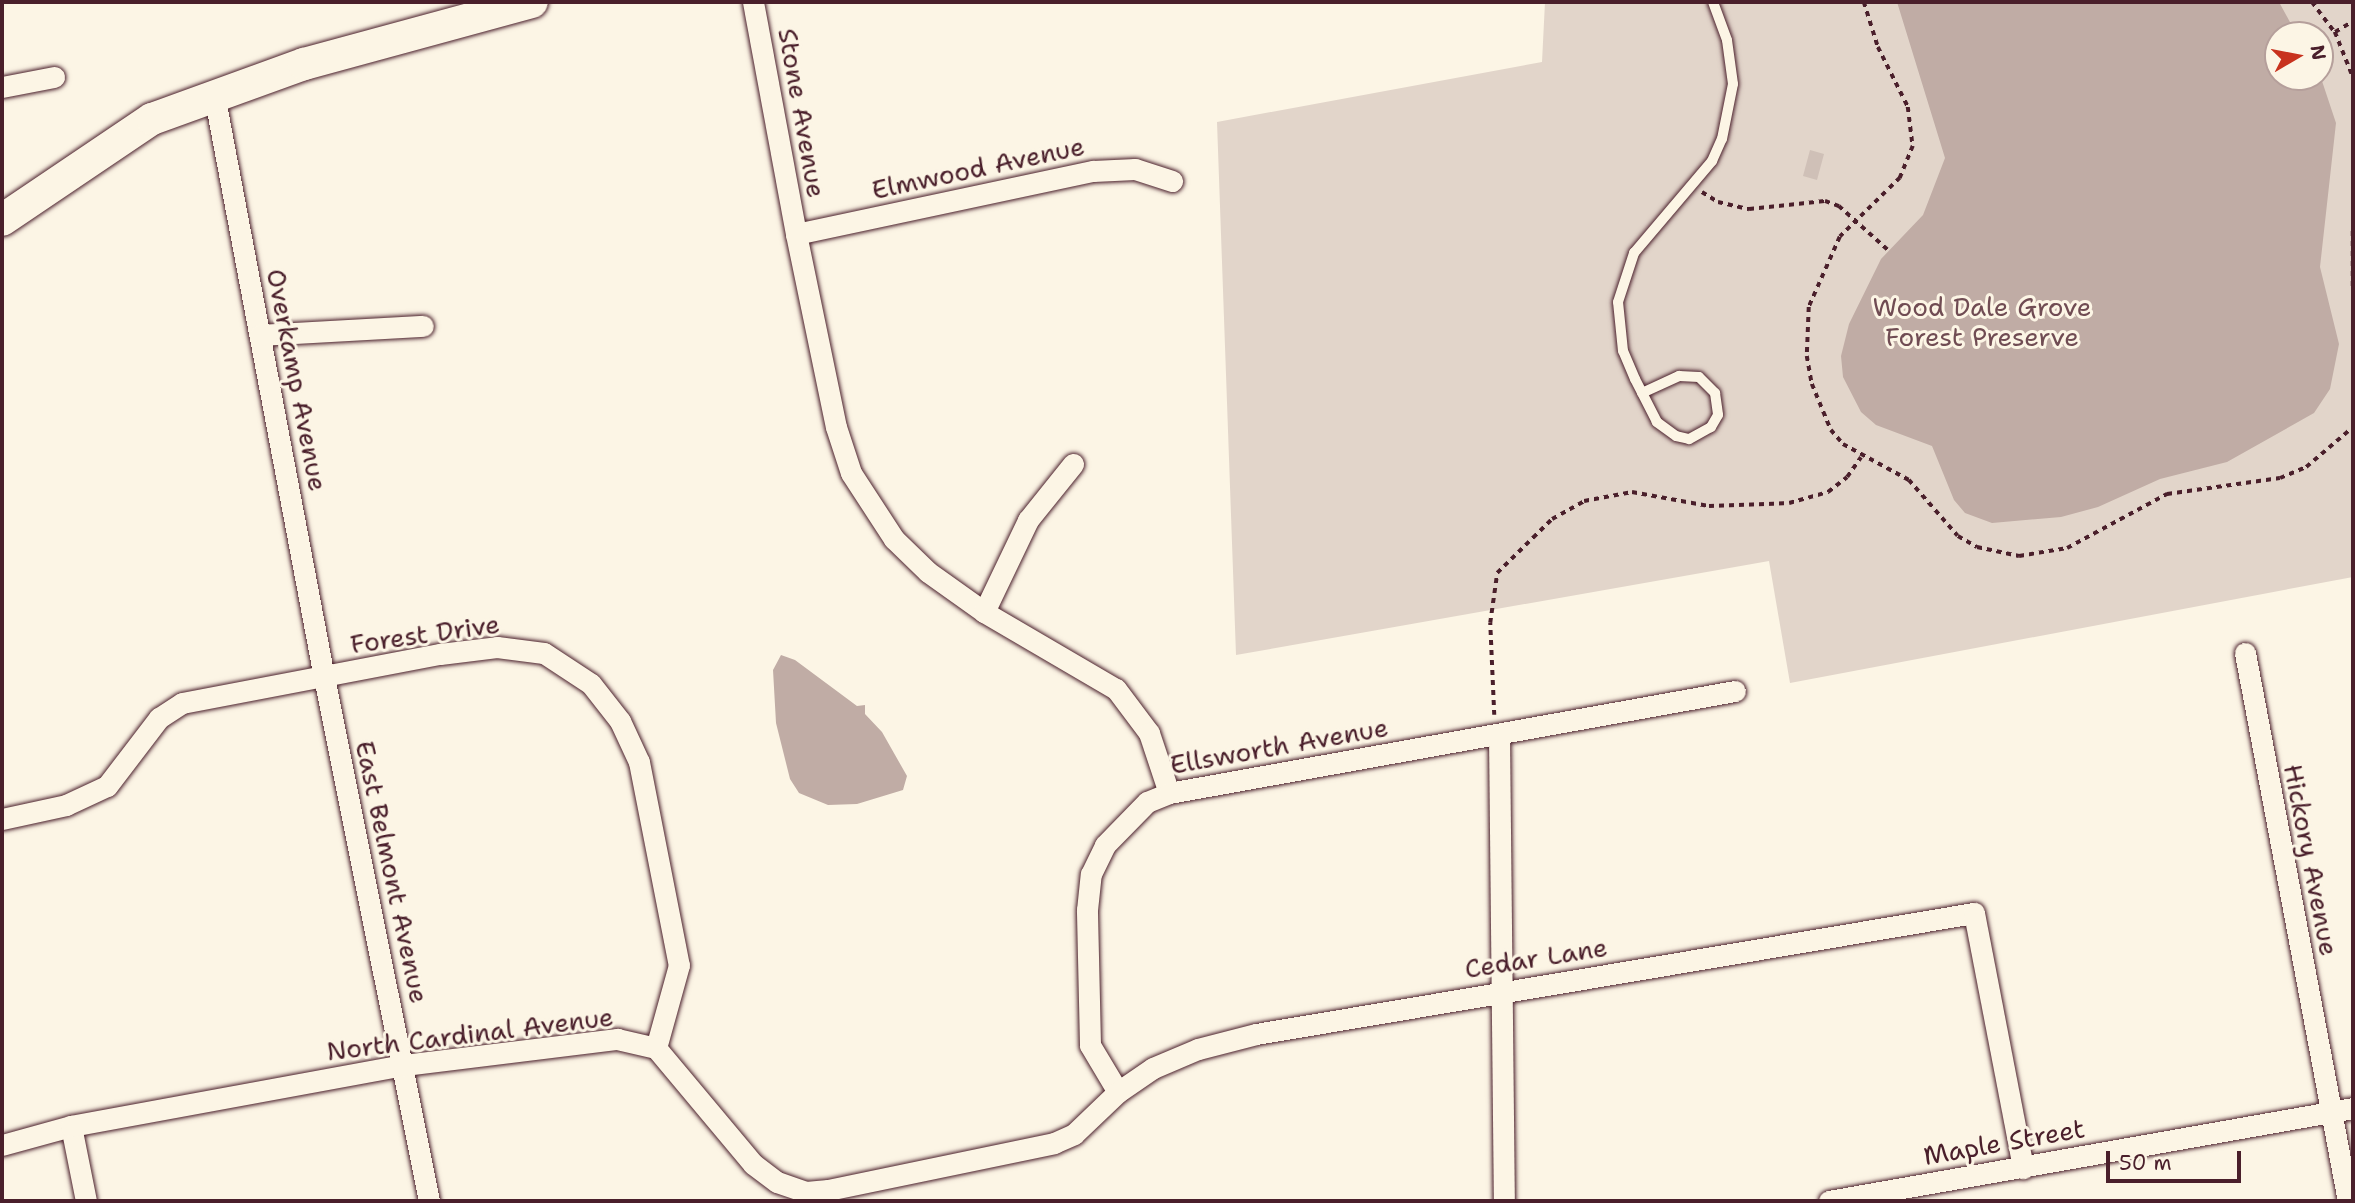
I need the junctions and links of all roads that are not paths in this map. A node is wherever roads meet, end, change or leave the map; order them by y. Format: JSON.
{"nodes":[{"id":1,"x":532,"y":2,"type":"edge"},
{"id":2,"x":753,"y":2,"type":"edge"},
{"id":3,"x":1713,"y":2,"type":"edge"},
{"id":4,"x":54,"y":77,"type":"dead end"},
{"id":5,"x":2,"y":87,"type":"edge"},
{"id":6,"x":214,"y":94,"type":"junction"},
{"id":7,"x":1171,"y":181,"type":"dead end"},
{"id":8,"x":2,"y":220,"type":"edge"},
{"id":9,"x":796,"y":234,"type":"junction"},
{"id":10,"x":423,"y":326,"type":"dead end"},
{"id":11,"x":260,"y":335,"type":"junction"},
{"id":12,"x":1642,"y":393,"type":"junction"},
{"id":13,"x":1073,"y":464,"type":"dead end"},
{"id":14,"x":984,"y":612,"type":"junction"},
{"id":15,"x":2245,"y":653,"type":"dead end"},
{"id":16,"x":324,"y":677,"type":"junction"},
{"id":17,"x":1735,"y":691,"type":"dead end"},
{"id":18,"x":1499,"y":734,"type":"junction"},
{"id":19,"x":1169,"y":793,"type":"junction"},
{"id":20,"x":2,"y":819,"type":"edge"},
{"id":21,"x":1503,"y":991,"type":"junction"},
{"id":22,"x":656,"y":1048,"type":"junction"},
{"id":23,"x":404,"y":1065,"type":"junction"},
{"id":24,"x":1118,"y":1092,"type":"junction"},
{"id":25,"x":2353,"y":1108,"type":"edge"},
{"id":26,"x":2331,"y":1112,"type":"junction"},
{"id":27,"x":71,"y":1126,"type":"junction"},
{"id":28,"x":2,"y":1144,"type":"edge"},
{"id":29,"x":2023,"y":1168,"type":"junction"},
{"id":30,"x":86,"y":1201,"type":"edge"},
{"id":31,"x":429,"y":1201,"type":"edge"},
{"id":32,"x":1504,"y":1201,"type":"edge"},
{"id":33,"x":1829,"y":1201,"type":"edge"},
{"id":34,"x":2348,"y":1201,"type":"edge"}],
"edges":[{"from":1,"to":6,"type":"main road"},
{"from":2,"to":9,"type":"street","name":"Stone Avenue"},
{"from":3,"to":12,"type":"lane"},
{"from":4,"to":5,"type":"street"},
{"from":6,"to":8,"type":"main road"},
{"from":6,"to":11,"type":"street","name":"Overkamp Avenue"},
{"from":7,"to":9,"type":"street","name":"Elmwood Avenue"},
{"from":9,"to":14,"type":"street","name":"Stone Avenue"},
{"from":10,"to":11,"type":"street"},
{"from":11,"to":16,"type":"street","name":"Overkamp Avenue"},
{"from":12,"to":12,"type":"lane"},
{"from":13,"to":14,"type":"street"},
{"from":14,"to":19,"type":"street","name":"Stone Avenue"},
{"from":15,"to":26,"type":"street","name":"Hickory Avenue"},
{"from":16,"to":20,"type":"street","name":"Forest Drive"},
{"from":16,"to":22,"type":"street","name":"Forest Drive"},
{"from":16,"to":23,"type":"street","name":"East Belmont Avenue"},
{"from":17,"to":18,"type":"street","name":"Ellsworth Avenue"},
{"from":18,"to":19,"type":"street","name":"Ellsworth Avenue"},
{"from":18,"to":21,"type":"street"},
{"from":19,"to":24,"type":"street","name":"Ellsworth Avenue"},
{"from":21,"to":24,"type":"street","name":"Cedar Lane"},
{"from":21,"to":29,"type":"street","name":"Cedar Lane"},
{"from":21,"to":32,"type":"street"},
{"from":22,"to":23,"type":"street","name":"North Cardinal Avenue"},
{"from":22,"to":24,"type":"street"},
{"from":23,"to":27,"type":"street","name":"North Cardinal Avenue"},
{"from":23,"to":31,"type":"street","name":"East Belmont Avenue"},
{"from":25,"to":26,"type":"street","name":"Maple Street"},
{"from":26,"to":29,"type":"street","name":"Maple Street"},
{"from":26,"to":34,"type":"street","name":"Hickory Avenue"},
{"from":27,"to":28,"type":"street","name":"North Cardinal Avenue"},
{"from":27,"to":30,"type":"street"},
{"from":29,"to":33,"type":"street","name":"Maple Street"}]}
